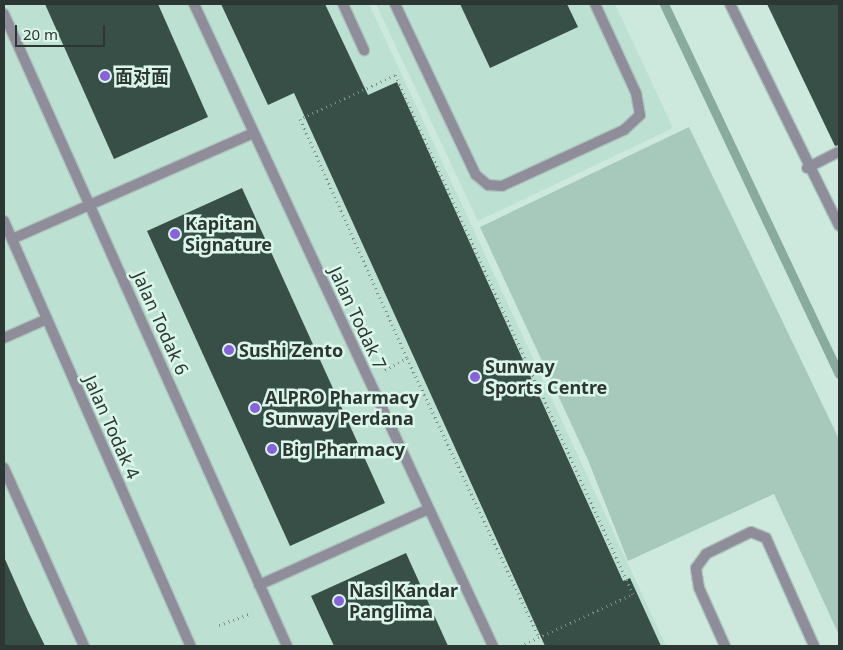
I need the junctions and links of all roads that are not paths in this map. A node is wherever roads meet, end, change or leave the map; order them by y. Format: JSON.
{"nodes":[{"id":1,"x":194,"y":4,"type":"edge"},
{"id":2,"x":343,"y":4,"type":"edge"},
{"id":3,"x":395,"y":4,"type":"edge"},
{"id":4,"x":595,"y":4,"type":"edge"},
{"id":5,"x":730,"y":4,"type":"edge"},
{"id":6,"x":4,"y":14,"type":"edge"},
{"id":7,"x":364,"y":50,"type":"dead end"},
{"id":8,"x":254,"y":133,"type":"junction"},
{"id":9,"x":839,"y":152,"type":"edge"},
{"id":10,"x":807,"y":168,"type":"junction"},
{"id":11,"x":90,"y":205,"type":"junction"},
{"id":12,"x":4,"y":221,"type":"edge"},
{"id":13,"x":839,"y":226,"type":"edge"},
{"id":14,"x":12,"y":240,"type":"junction"},
{"id":15,"x":47,"y":320,"type":"junction"},
{"id":16,"x":4,"y":338,"type":"edge"},
{"id":17,"x":4,"y":468,"type":"edge"},
{"id":18,"x":429,"y":509,"type":"junction"},
{"id":19,"x":259,"y":585,"type":"junction"},
{"id":20,"x":84,"y":646,"type":"edge"},
{"id":21,"x":191,"y":646,"type":"edge"},
{"id":22,"x":287,"y":646,"type":"edge"},
{"id":23,"x":493,"y":646,"type":"edge"},
{"id":24,"x":726,"y":646,"type":"edge"},
{"id":25,"x":814,"y":646,"type":"edge"}],
"edges":[{"from":1,"to":8,"type":"street","name":"Jalan Todak 7"},
{"from":2,"to":7,"type":"street"},
{"from":3,"to":4,"type":"street"},
{"from":5,"to":10,"type":"street"},
{"from":6,"to":11,"type":"street","name":"Jalan Todak 6"},
{"from":8,"to":11,"type":"street"},
{"from":8,"to":18,"type":"street","name":"Jalan Todak 7"},
{"from":9,"to":10,"type":"street"},
{"from":10,"to":13,"type":"street"},
{"from":11,"to":14,"type":"street"},
{"from":11,"to":19,"type":"street","name":"Jalan Todak 6"},
{"from":12,"to":14,"type":"street","name":"Jalan Todak 4"},
{"from":14,"to":15,"type":"street","name":"Jalan Todak 4"},
{"from":15,"to":16,"type":"street"},
{"from":15,"to":21,"type":"street","name":"Jalan Todak 4"},
{"from":17,"to":20,"type":"street"},
{"from":18,"to":19,"type":"street"},
{"from":18,"to":23,"type":"street","name":"Jalan Todak 7"},
{"from":19,"to":22,"type":"street","name":"Jalan Todak 6"},
{"from":24,"to":25,"type":"street"}]}
